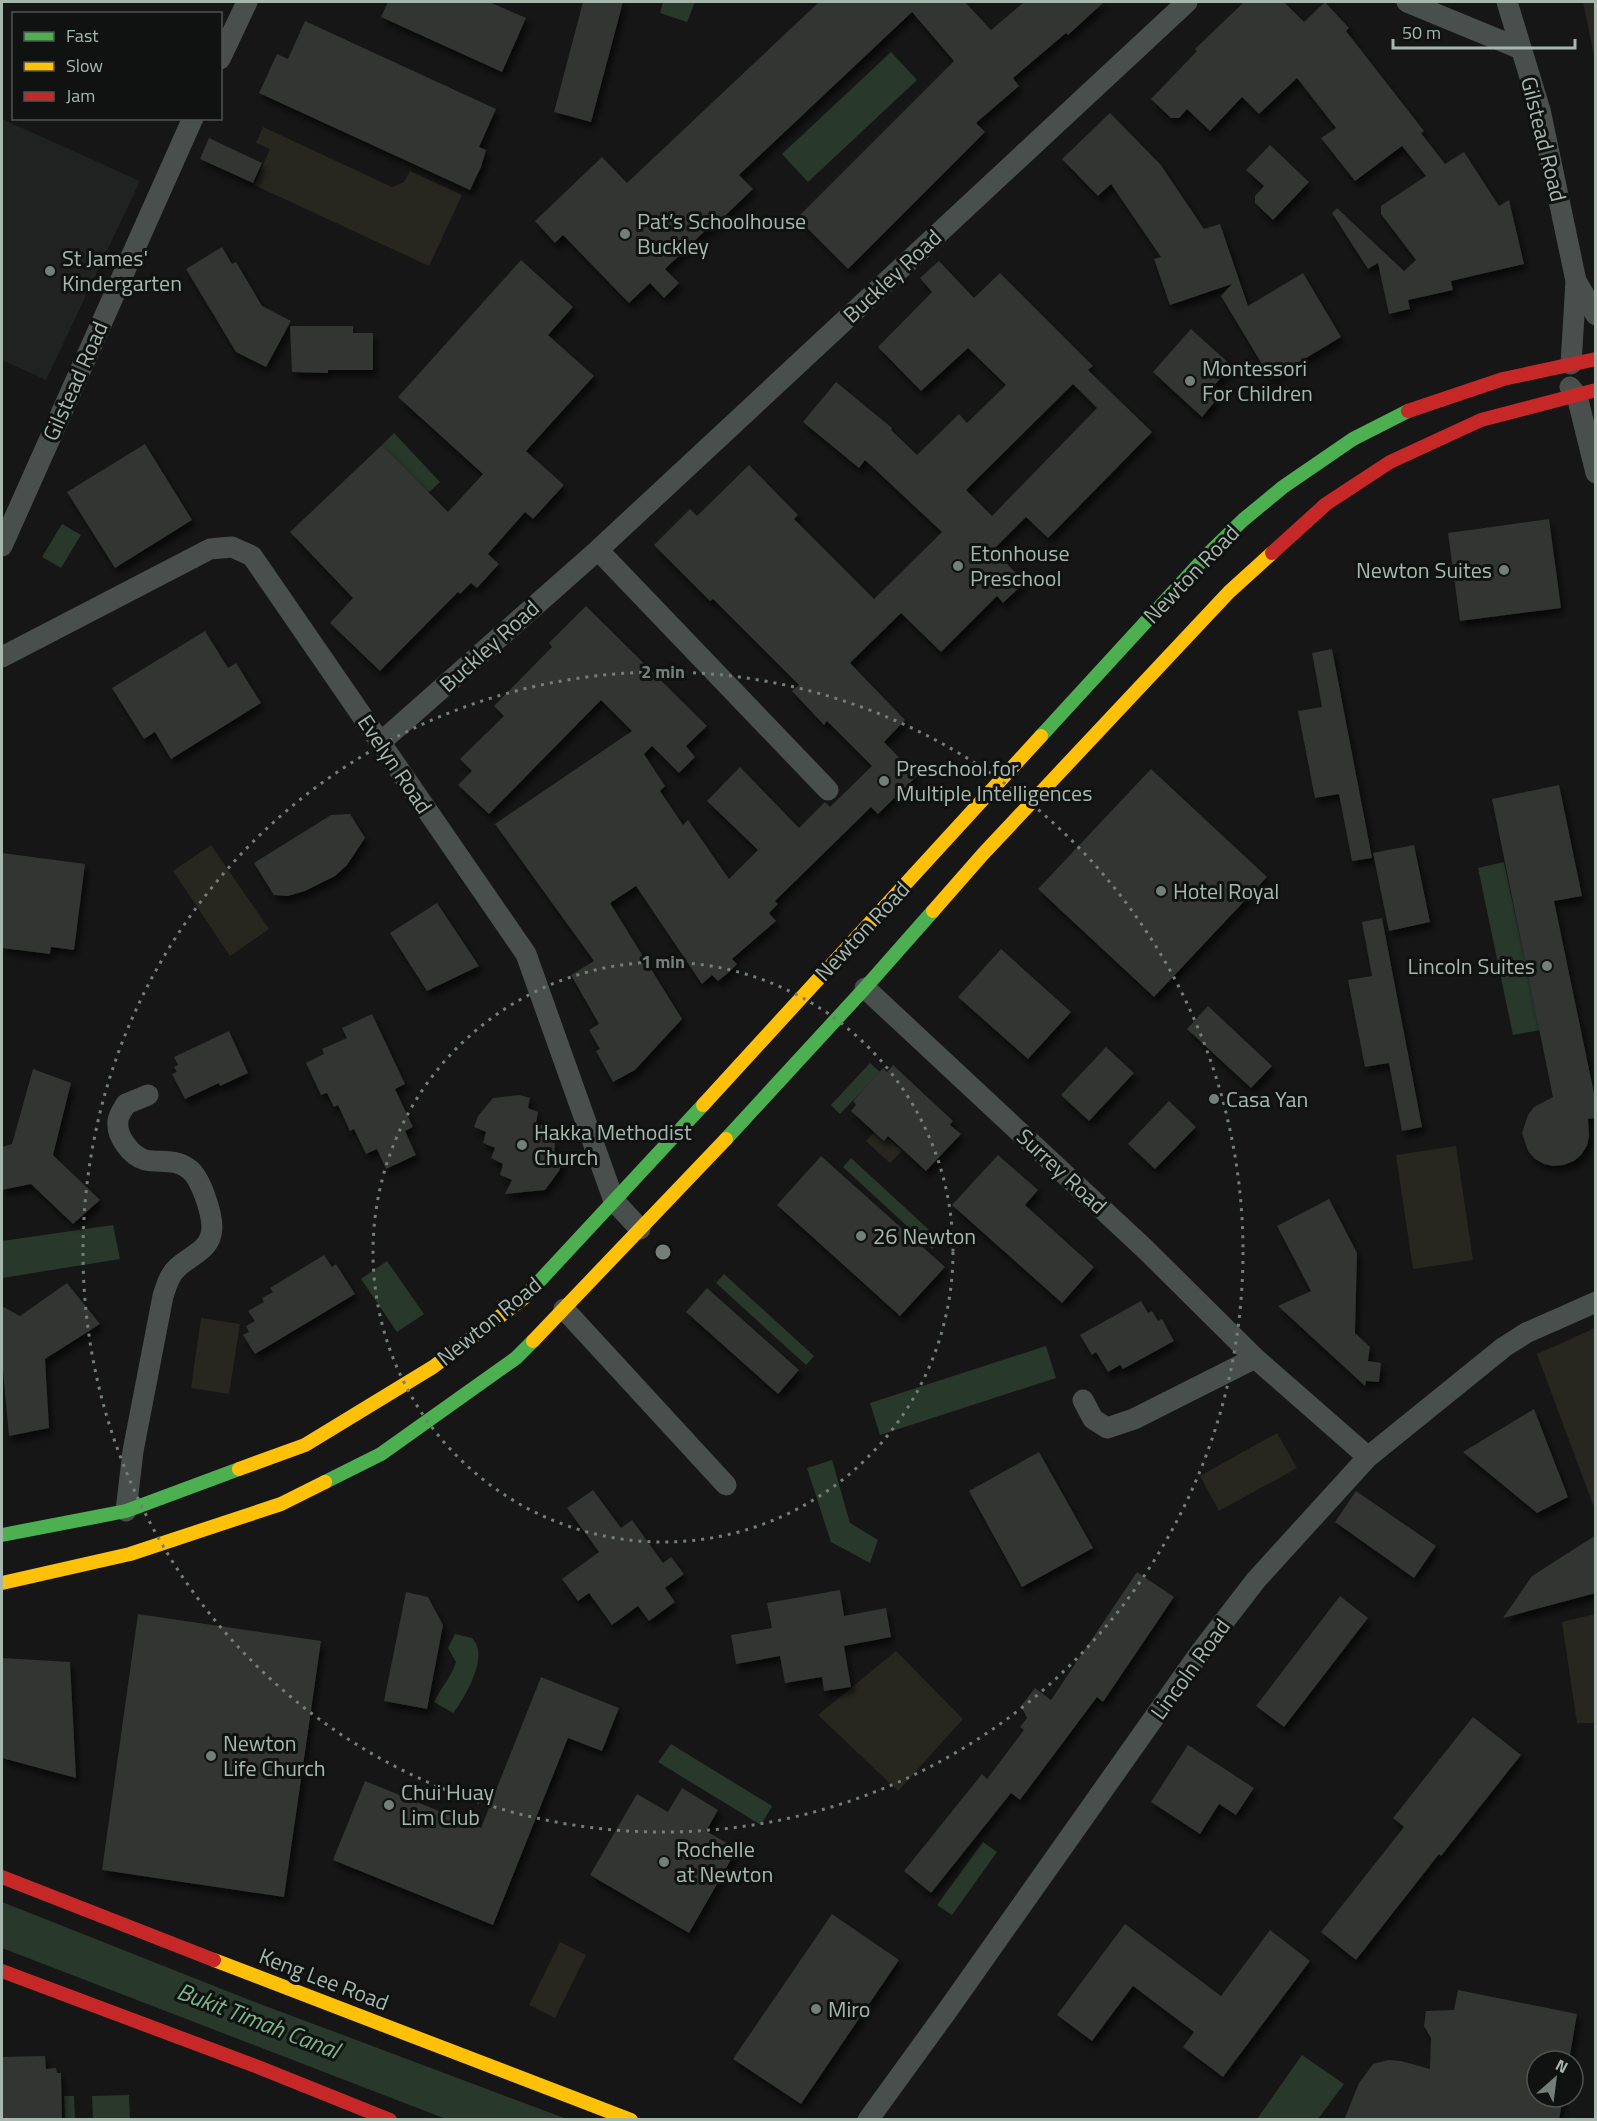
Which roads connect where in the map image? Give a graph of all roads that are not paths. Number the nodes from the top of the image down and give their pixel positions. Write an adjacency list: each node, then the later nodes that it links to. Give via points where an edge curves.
1 (247, 2): 6 (street)
2 (1407, 2): 5 (street, Gilstead Road)
3 (1507, 2): 5 (street)
4 (1176, 5): 15 (street, Buckley Road)
5 (1521, 49): 8 (street, Gilstead Road, via 1540,110)
6 (222, 55)
7 (192, 120): 14 (street, Gilstead Road)
8 (1576, 281): 9 (street, Gilstead Road); 11 (street, Gilstead Road)
9 (1596, 315)
10 (1596, 359): 11 (main road, Newton Road)
11 (1563, 366): 12 (street); 21 (main road, Newton Road, via 1503,379 1402,413 1353,439 1243,520 1102,668)
12 (1586, 393): 13 (street); 19 (main road, Newton Road, via 1481,420 1390,462 1326,504 1229,592 983,854)
13 (1596, 473)
14 (2, 546)
15 (598, 550): 17 (street, Buckley Road); 18 (street)
16 (2, 657): 17 (street, Evelyn Road, via 210,549 232,547 252,556)
17 (381, 742): 23 (street, Evelyn Road, via 526,954)
18 (828, 790)
19 (866, 988): 22 (main road, Newton Road); 27 (street, Surrey Road, via 1145,1248)
20 (148, 1095): 31 (street, via 126,1104 118,1121 121,1137 132,1153 144,1160 175,1161 189,1169 198,1179 212,1229 205,1247 177,1267 163,1296)
21 (697, 1111): 22 (main road, via 693,1125 700,1138 713,1143); 23 (main road, Newton Road)
22 (725, 1140): 24 (main road, Newton Road)
23 (614, 1201): 24 (street, Evelyn Road); 31 (main road, Newton Road, via 524,1298 434,1367 305,1445)
24 (640, 1229): 26 (main road, Newton Road)
25 (1596, 1302): 29 (street, Lincoln Road, via 1504,1347)
26 (564, 1309): 30 (street, Newton Road); 33 (main road, Newton Road, via 516,1358 387,1451 281,1504 130,1554)
27 (1255, 1358): 28 (street, via 1134,1419 1107,1428 1093,1419); 29 (street, Surrey Road)
28 (1083, 1400)
29 (1368, 1457): 38 (street, Lincoln Road, via 1256,1580 1199,1654)
30 (726, 1485)
31 (126, 1511): 32 (main road, Newton Road)
32 (2, 1535)
33 (2, 1583)
34 (2, 1876): 37 (main road, Keng Lee Road)
35 (2, 1971): 36 (main road)
36 (390, 2120)
37 (631, 2120)
38 (868, 2120)

